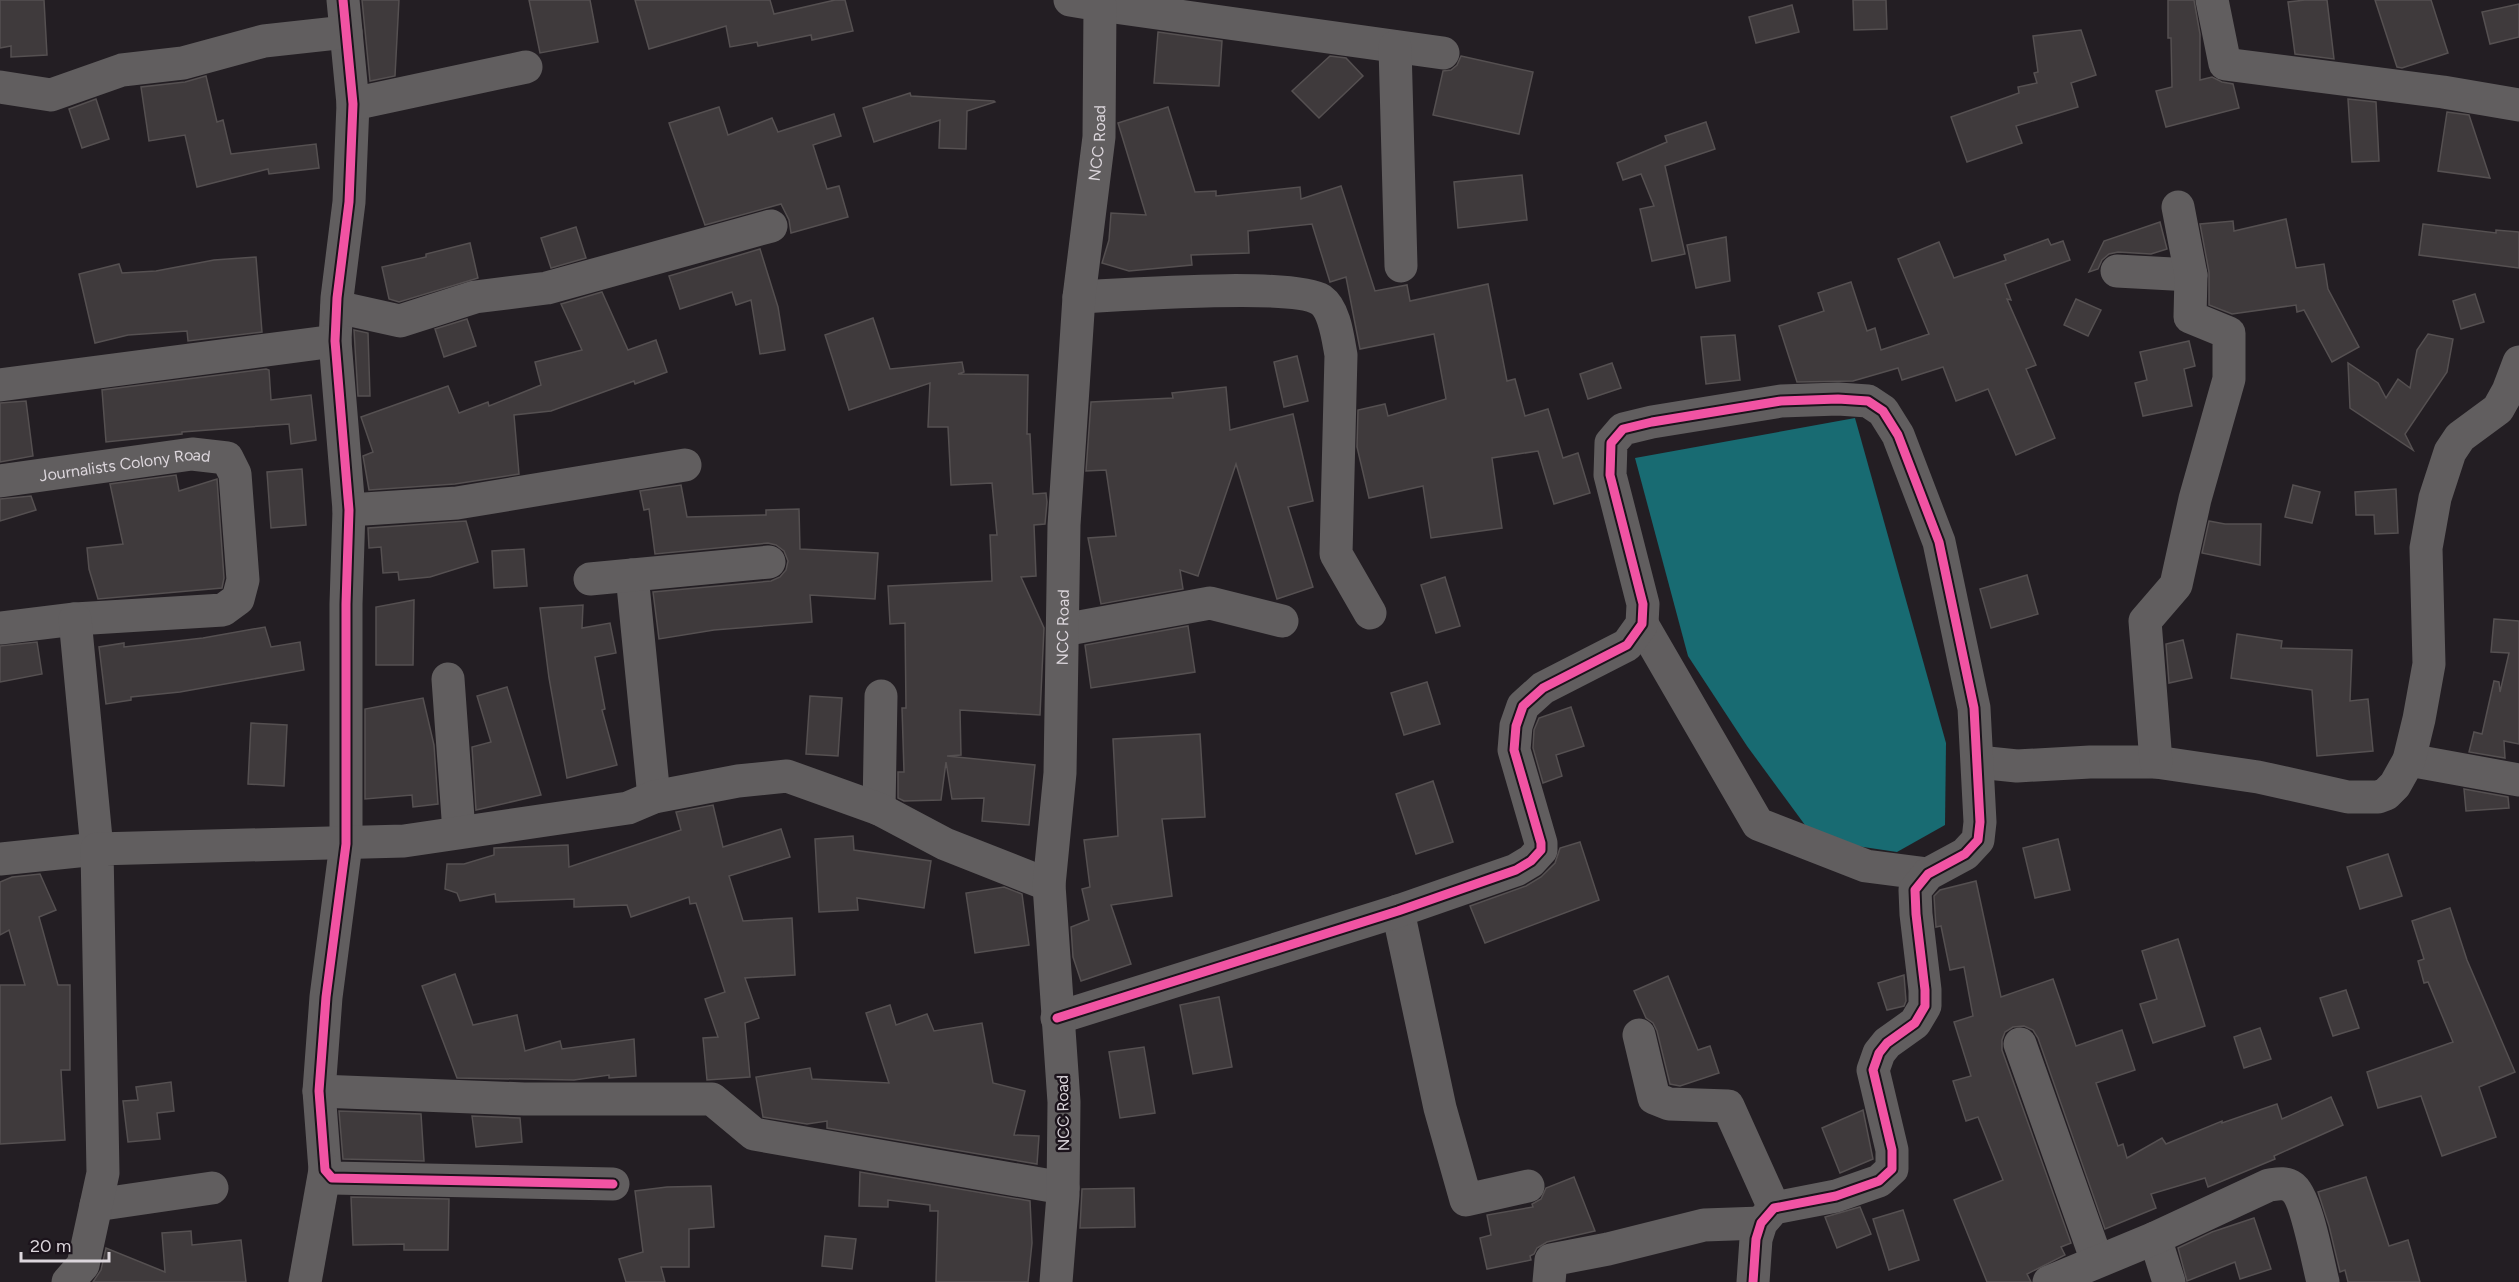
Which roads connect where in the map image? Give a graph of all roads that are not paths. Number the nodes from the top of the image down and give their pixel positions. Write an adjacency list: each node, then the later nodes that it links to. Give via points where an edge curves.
1 (343, 0): 4 (street)
2 (2212, 0): 10 (street, via 2225,64)
3 (1085, 3): 5 (street); 16 (street, NCC Road, via 1098,137)
4 (346, 32): 8 (street, via 264,41 183,63 122,70 51,95); 9 (street)
5 (1395, 47): 6 (street); 13 (street)
6 (1443, 53)
7 (526, 67): 9 (street)
8 (0, 87)
9 (353, 104): 17 (street, via 349,202)
10 (2519, 105)
11 (2178, 207): 15 (street)
12 (771, 226): 17 (street, via 547,288 475,297 400,321)
13 (1401, 266)
14 (2117, 271): 15 (street)
15 (2191, 275): 37 (street, via 2190,317 2229,333 2229,379 2195,499 2176,585 2145,621)
16 (1079, 297): 27 (street, via 1242,291 1302,294 1322,301 1335,323 1341,355 1336,554); 32 (street, NCC Road, via 1064,525)
17 (337, 307): 18 (street)
18 (335, 341): 20 (street); 23 (street)
19 (2519, 362): 35 (street, via 2498,409 2460,437 2450,452 2435,498 2426,548 2429,664)
20 (0, 385)
21 (685, 465): 23 (street, via 457,503)
22 (0, 481): 28 (street, Journalists Colony Road, via 192,454 227,458 235,474 238,505 243,580 238,599 223,610)
23 (349, 510): 42 (street, via 345,614)
24 (769, 562): 25 (street)
25 (632, 574): 26 (street); 39 (street)
26 (590, 579)
27 (1370, 613)
28 (75, 619): 31 (street, Journalists Colony Road); 43 (street)
29 (1282, 621): 32 (street, via 1210,603)
30 (1642, 624): 36 (street, via 1644,604 1610,475 1611,443 1623,429 1781,401 1868,401 1883,411 1898,435 1939,542 1974,708); 45 (street, via 1758,824 1866,866); 47 (street, via 1627,645 1543,688 1523,706 1514,750 1540,843 1538,856 1516,870)
31 (0, 628)
32 (1062, 630): 46 (street, NCC Road, via 1060,774)
33 (448, 680): 41 (street)
34 (881, 696): 40 (street)
35 (2409, 760): 37 (street, via 2396,785 2386,794 2368,798 2348,798 2258,777); 38 (street)
36 (1978, 762): 37 (street, via 2017,766); 45 (street, via 1978,840 1965,854)
37 (2156, 762)
38 (2519, 780)
39 (654, 797): 40 (street, via 787,776); 41 (street, via 628,808)
40 (879, 809): 46 (street, via 945,844)
41 (459, 832): 42 (street, via 404,841)
42 (346, 844): 43 (street); 51 (street, via 326,997)
43 (97, 849): 44 (street); 57 (street, via 104,1173)
44 (0, 859)
45 (1928, 874): 58 (street, via 1916,890 1925,1006 1915,1023 1887,1043 1873,1070 1892,1150 1892,1169 1879,1181)
46 (1048, 885): 48 (street, NCC Road)
47 (1398, 911): 48 (street); 54 (street, via 1440,1108 1466,1200)
48 (1058, 1018): 56 (street, NCC Road, via 1064,1102)
49 (1639, 1035): 58 (street, via 1654,1098 1669,1104 1728,1107)
50 (2020, 1044): 60 (street)
51 (319, 1090): 52 (street); 56 (street, via 524,1099 712,1099 754,1134)
52 (325, 1170): 53 (street, via 332,1178); 62 (street)
53 (613, 1184)
54 (1528, 1186)
55 (212, 1188): 57 (street)
56 (1063, 1188): 63 (street, NCC Road)
57 (96, 1205): 61 (street, via 82,1265)
58 (1768, 1216): 64 (street, via 1704,1225 1551,1260); 65 (street, via 1756,1239)
59 (2155, 1238): 60 (street); 67 (street); 68 (street, via 2269,1185 2283,1183 2293,1187 2301,1200)
60 (2097, 1261): 66 (street)
61 (68, 1282)
62 (305, 1282)
63 (1056, 1282)
64 (1549, 1282)
65 (1753, 1282)
66 (2049, 1282)
67 (2169, 1282)
68 (2323, 1282)

